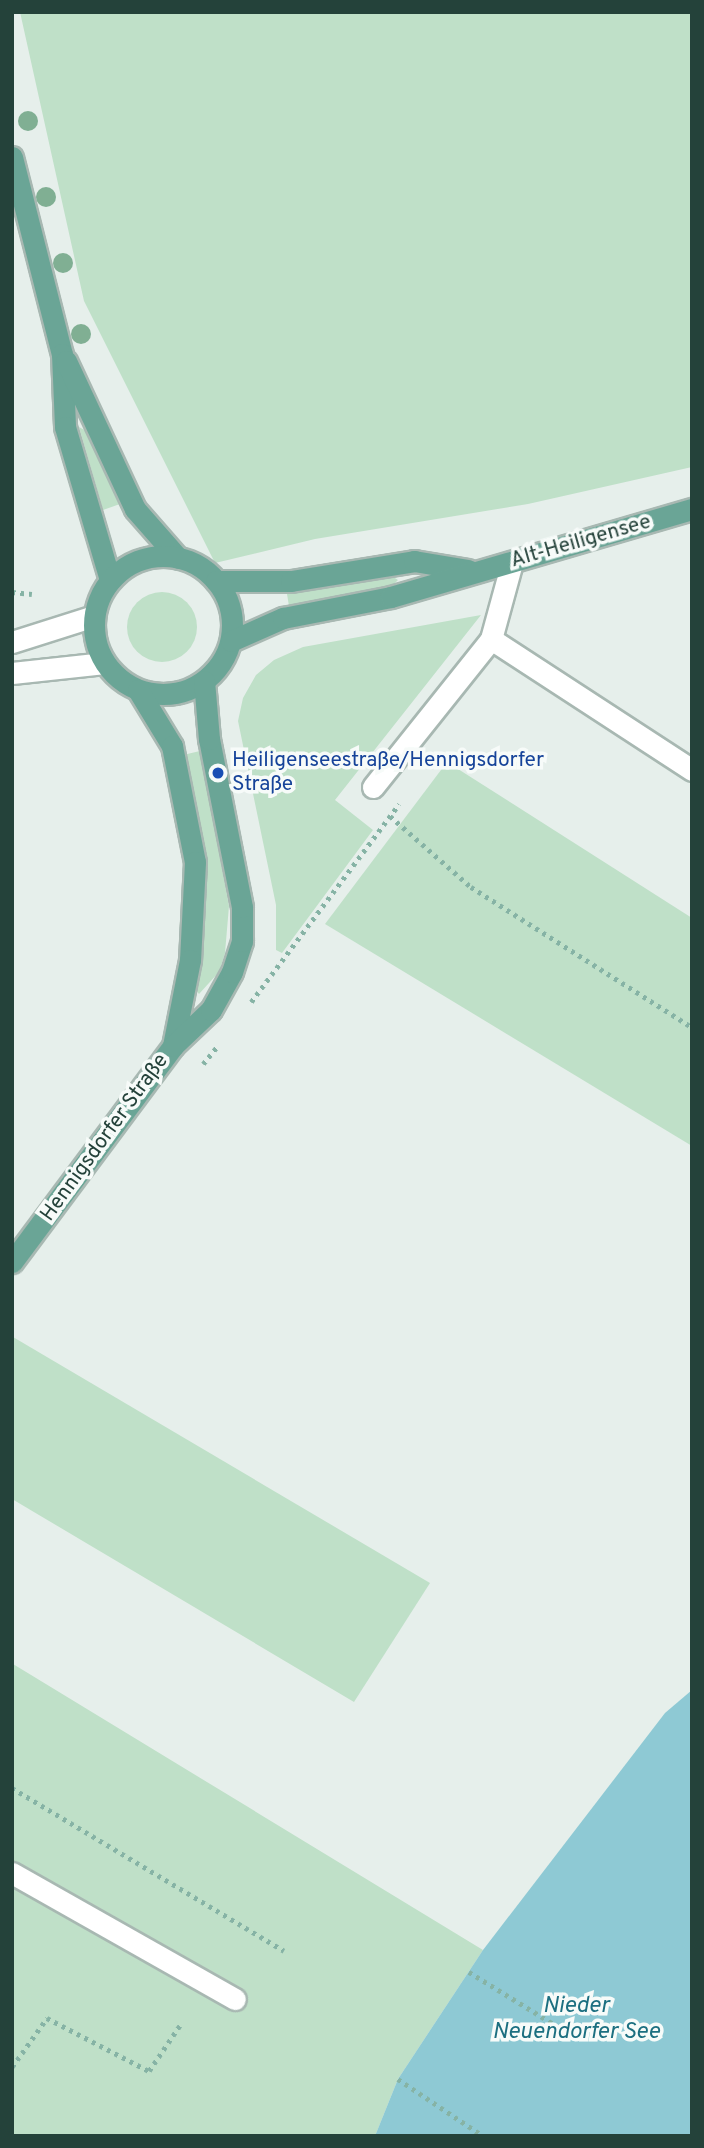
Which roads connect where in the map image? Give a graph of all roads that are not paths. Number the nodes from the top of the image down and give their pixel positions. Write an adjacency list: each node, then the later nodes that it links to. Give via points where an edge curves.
1 (12, 157): 2 (main road)
2 (62, 354): 4 (main road, via 135,509); 7 (main road, via 65,428)
3 (692, 509): 5 (main road, Alt-Heiligensee)
4 (178, 558): 7 (main road, via 136,561); 8 (main road, via 199,566)
5 (512, 562): 6 (main road, Alt-Heiligensee); 10 (street)
6 (470, 571): 8 (main road, via 414,561 290,581); 11 (main road, Alt-Heiligensee, via 391,597 282,618)
7 (110, 580): 9 (main road)
8 (216, 581): 11 (main road, via 230,606)
9 (94, 616): 12 (street); 13 (main road, via 92,628)
10 (491, 639): 17 (street); 18 (street)
11 (231, 641): 15 (main road, via 221,663)
12 (12, 642)
13 (104, 663): 14 (street); 16 (main road, via 120,681)
14 (12, 673)
15 (204, 681): 16 (main road, via 169,694); 19 (main road, Hennigsdorfer Straße, via 209,738 242,907 242,941 233,972 211,1010)
16 (138, 690): 19 (main road, Hennigsdorfer Straße, via 172,746 195,862 190,960)
17 (692, 770)
18 (373, 787)
19 (173, 1046): 20 (main road, Hennigsdorfer Straße)
20 (12, 1262)
21 (12, 1872): 22 (street)
22 (235, 1999)

